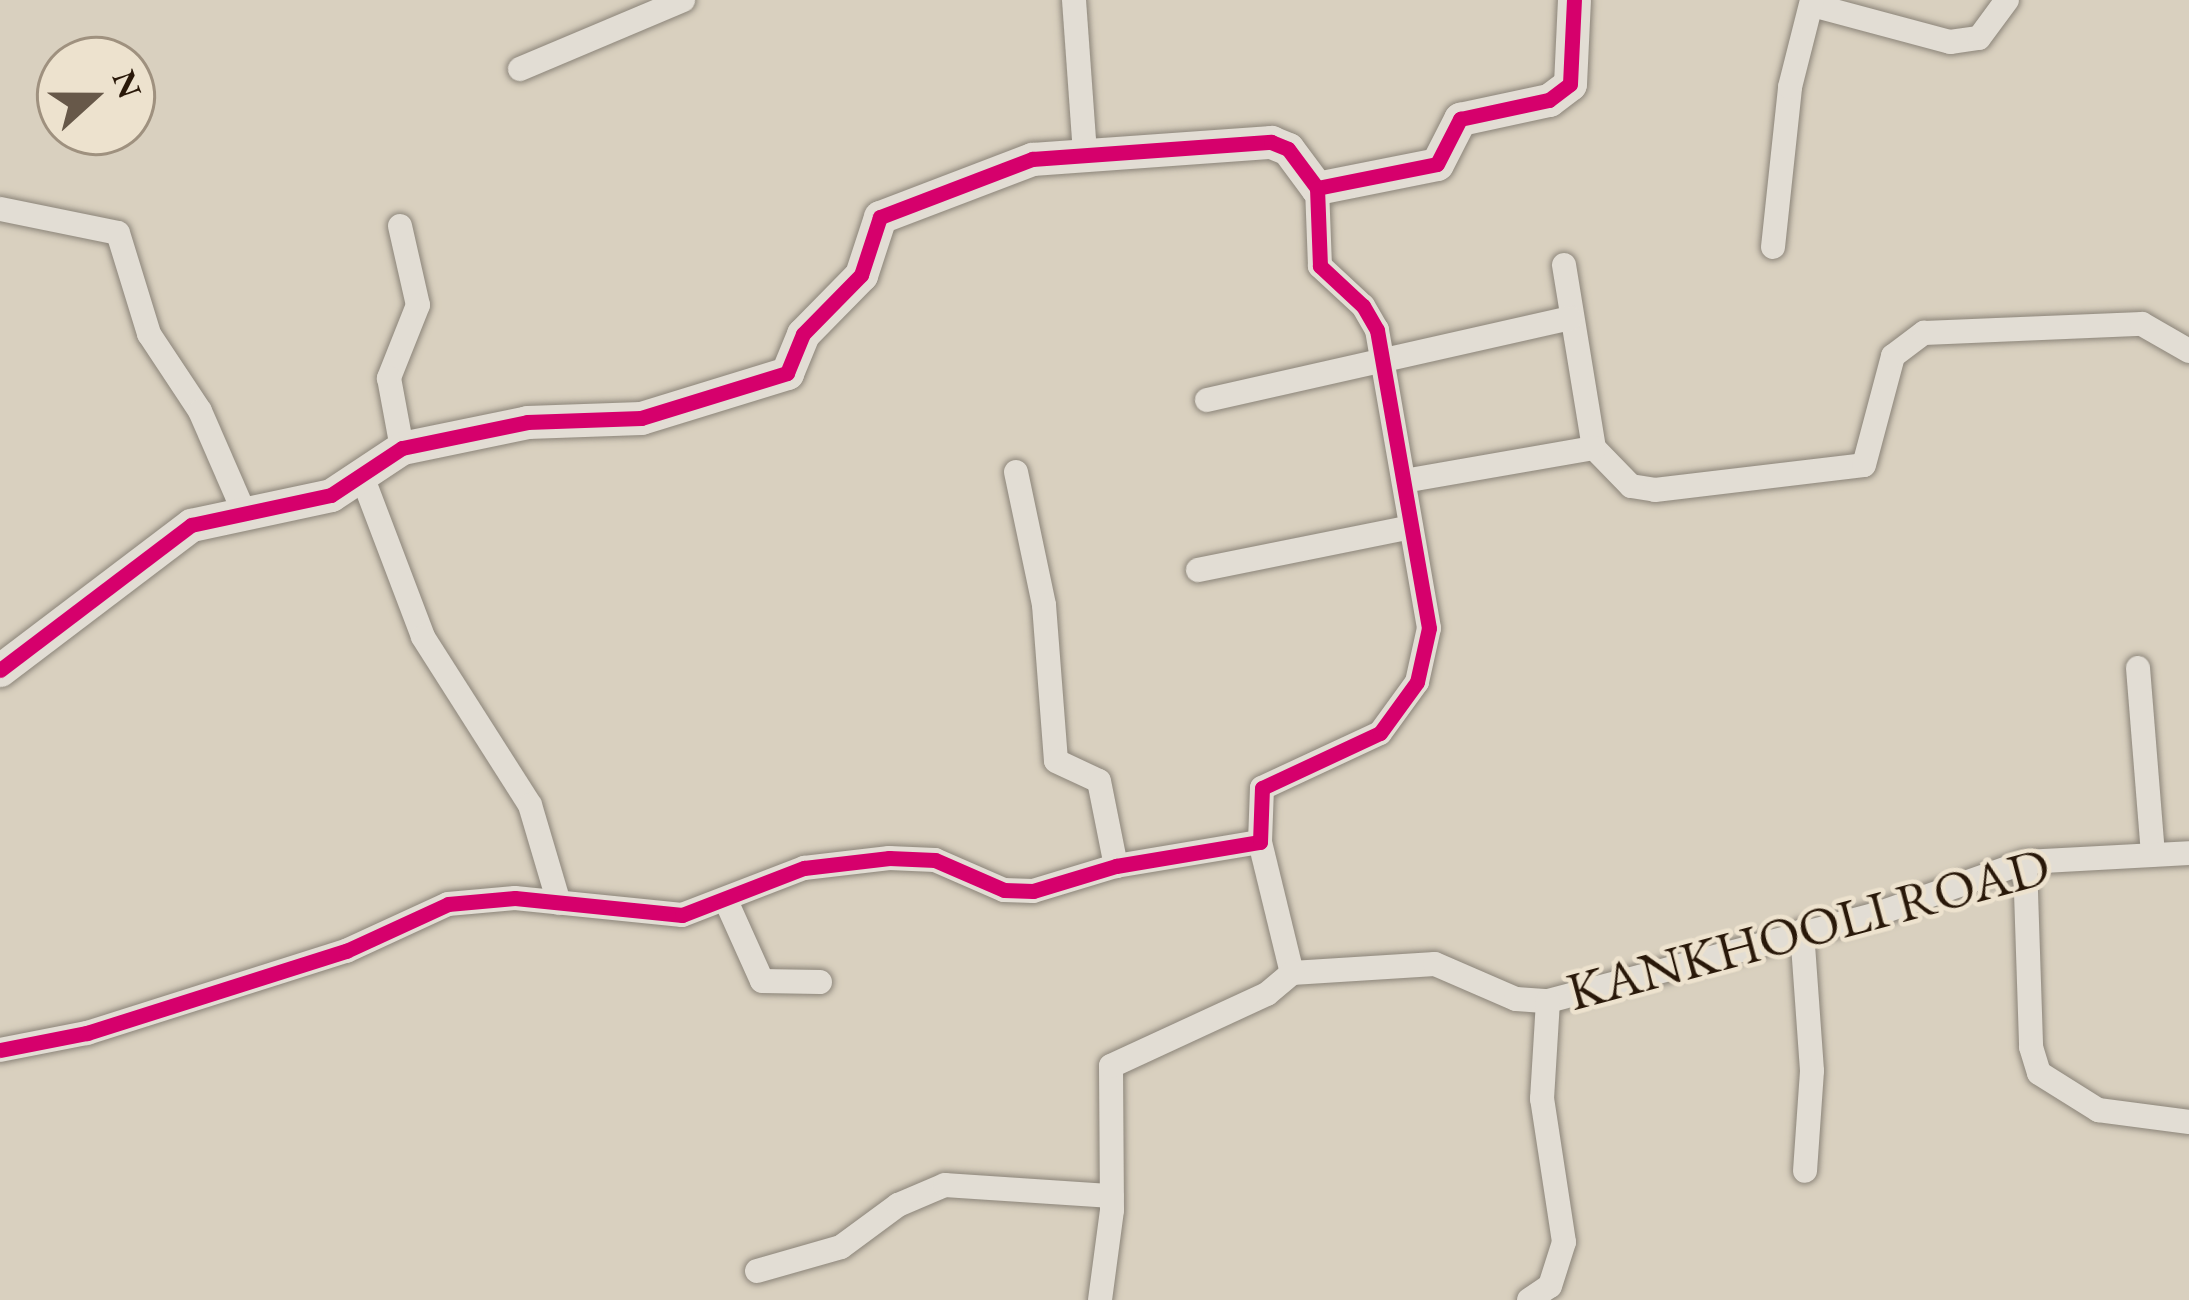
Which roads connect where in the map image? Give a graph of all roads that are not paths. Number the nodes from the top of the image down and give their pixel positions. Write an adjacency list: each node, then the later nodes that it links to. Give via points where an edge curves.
1 (683, 0): 6 (street)
2 (1074, 0): 7 (street)
3 (1574, 0): 8 (street, via 1575,69 1562,92 1460,119 1437,164)
4 (2007, 0): 5 (street, via 1993,25 1966,41)
5 (1812, 2): 11 (street, via 1790,87)
6 (520, 69)
7 (1085, 153): 8 (street, via 1271,142 1288,149); 17 (street, via 1032,159 880,217 861,275 802,334 788,373 641,418 527,422)
8 (1316, 188): 15 (street, via 1320,266 1372,316)
9 (0, 209): 22 (street, via 118,233 149,334 200,411)
10 (400, 226): 17 (street, via 418,305 389,378)
11 (1773, 247)
12 (1564, 265): 13 (street)
13 (1570, 318): 15 (street); 18 (street)
14 (2189, 351): 18 (street, via 2142,324 1924,333 1893,356 1864,465 1830,472 1654,490 1631,486)
15 (1382, 361): 16 (street); 21 (street)
16 (1207, 400)
17 (402, 448): 20 (street)
18 (1594, 448): 21 (street)
19 (1016, 472): 31 (street, via 1046,624 1056,761 1099,781)
20 (362, 476): 22 (street, via 331,496); 32 (street, via 423,637 530,805)
21 (1404, 482): 23 (street)
22 (246, 517): 26 (street, via 191,525)
23 (1412, 527): 24 (street); 27 (street, via 1429,628 1417,682 1360,747 1269,780 1259,802)
24 (1198, 570)
25 (2138, 668): 29 (street)
26 (0, 670)
27 (1260, 842): 31 (street); 35 (street)
28 (2189, 853): 29 (street, KANKHOOLI ROAD)
29 (2153, 854): 30 (street, KANKHOOLI ROAD)
30 (2025, 862): 34 (street, KANKHOOLI ROAD); 39 (street, via 2030,1030 2039,1073 2080,1104)
31 (1116, 866): 33 (street, via 1033,891 1004,890 935,860 889,858 804,868)
32 (559, 903): 33 (street, via 650,916); 38 (street, via 448,904 346,951 87,1033)
33 (727, 903): 36 (street, via 762,981)
34 (1802, 931): 37 (street, KANKHOOLI ROAD); 40 (street, via 1812,1071)
35 (1292, 973): 37 (street, KANKHOOLI ROAD, via 1435,964 1516,999); 41 (street, via 1267,994 1111,1066)
36 (820, 982)
37 (1548, 1001): 44 (street, via 1542,1099 1564,1242 1550,1286)
38 (0, 1050)
39 (2189, 1122)
40 (1804, 1171)
41 (1112, 1196): 42 (street, via 945,1185 898,1205 842,1247); 43 (street)
42 (757, 1271)
43 (1100, 1300)
44 (1528, 1300)

